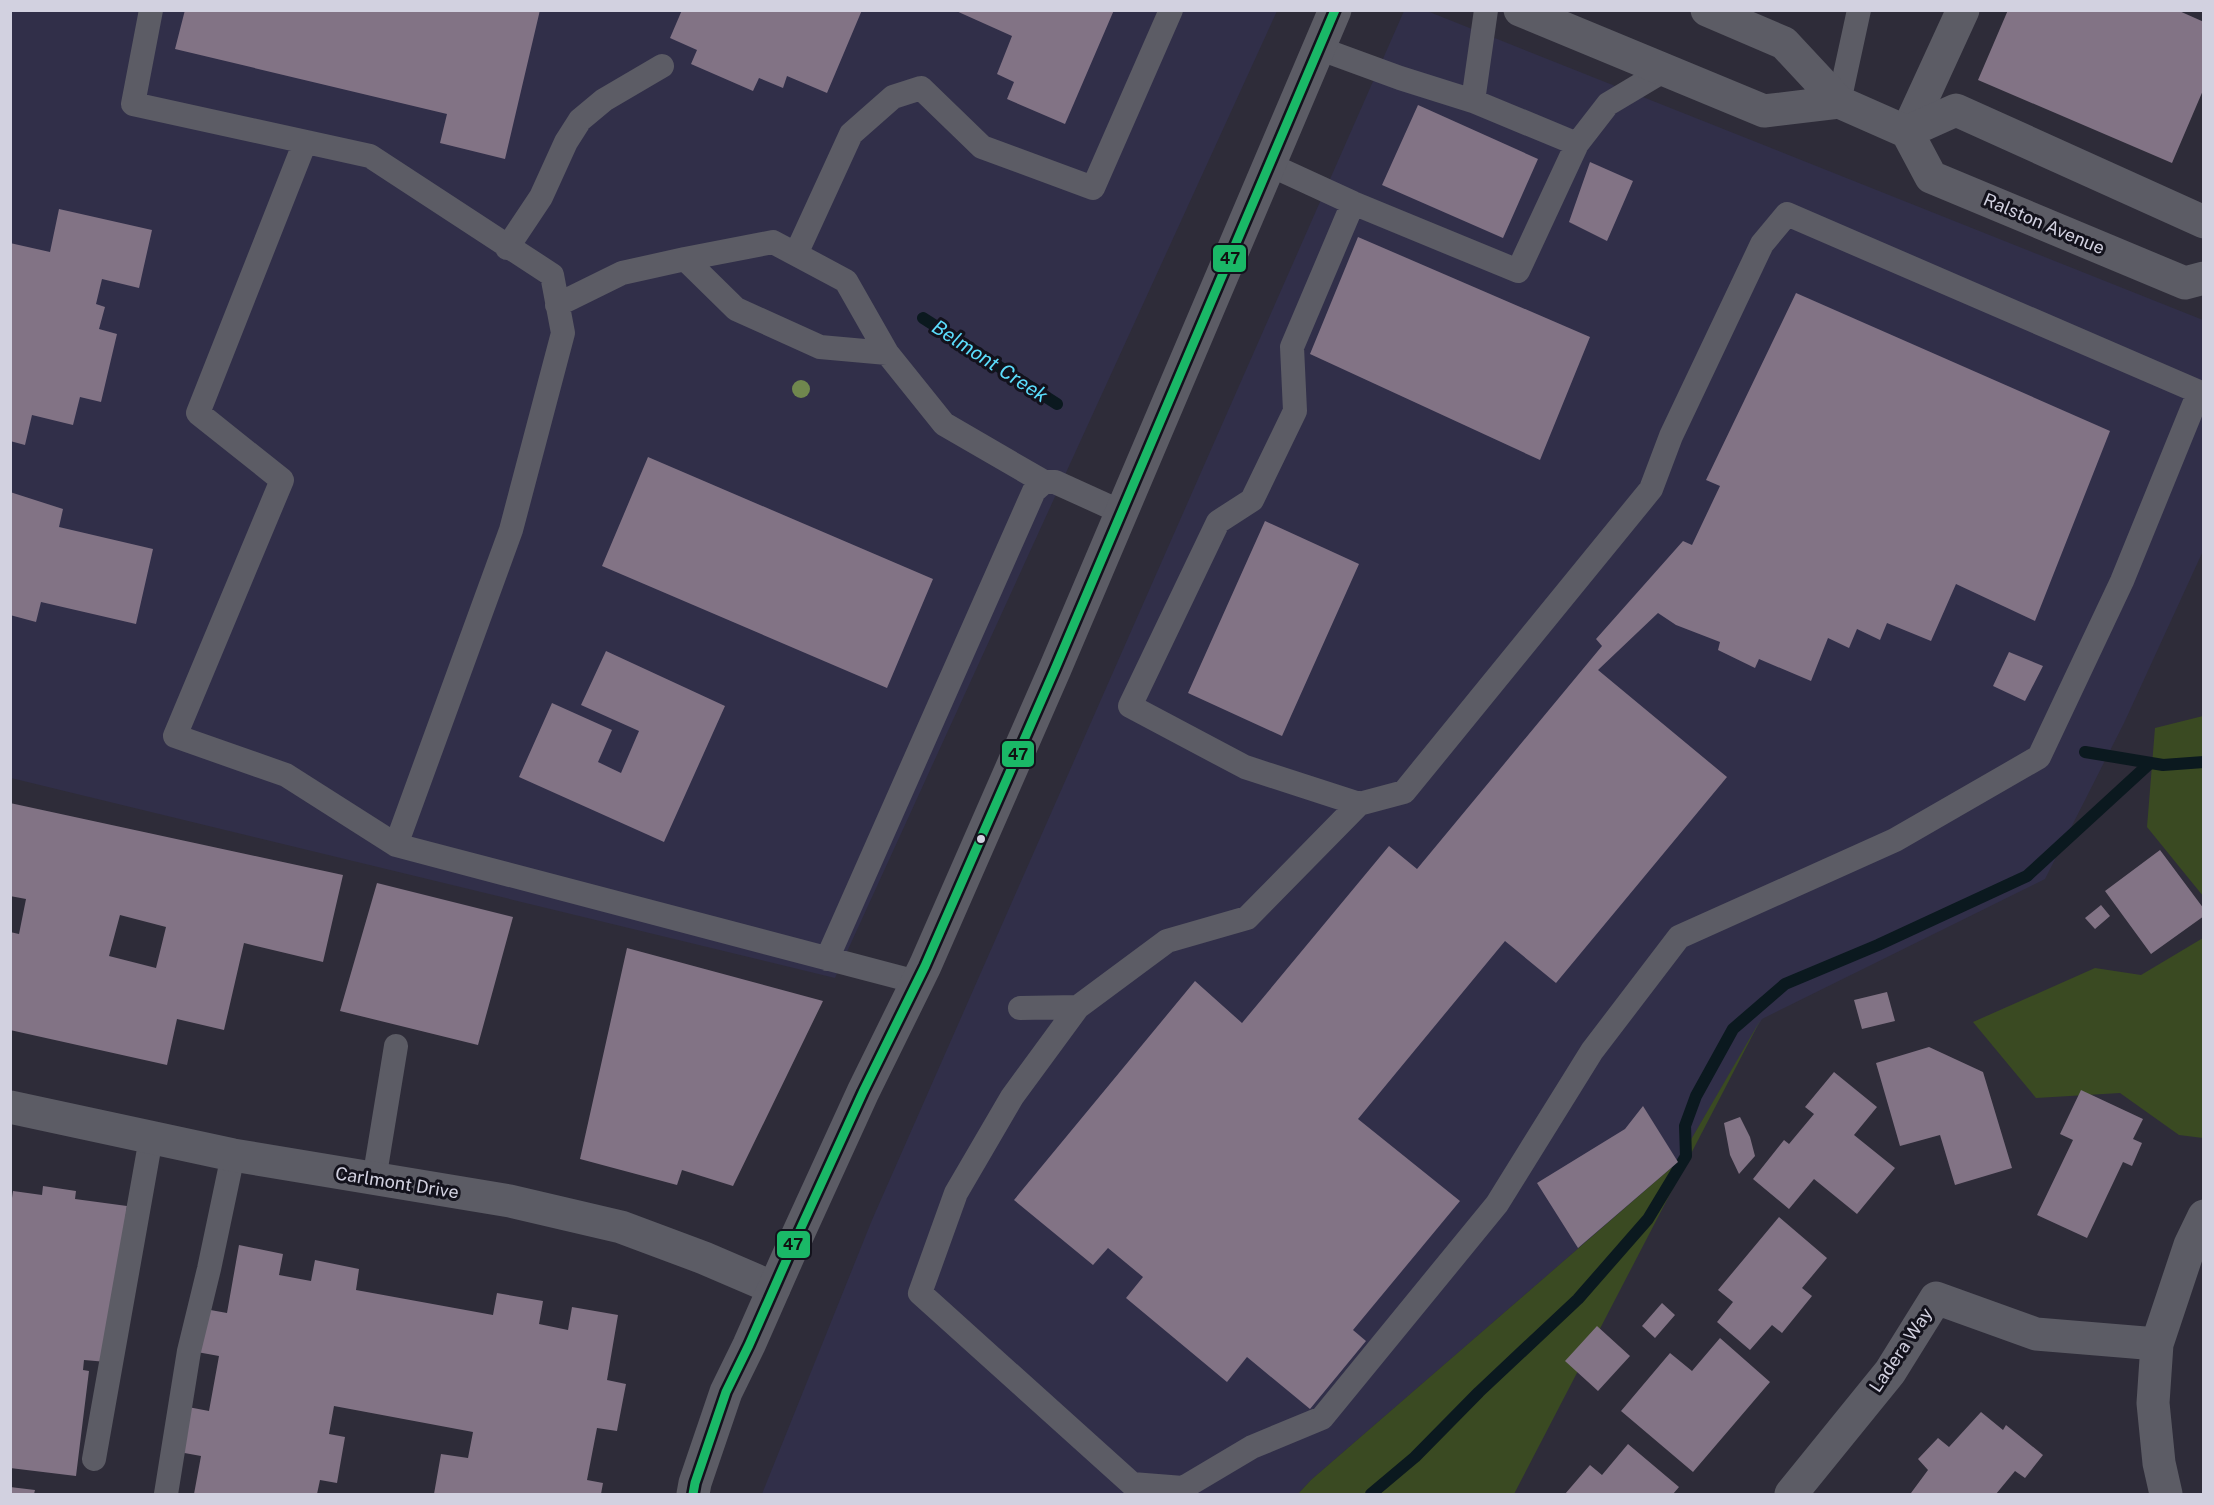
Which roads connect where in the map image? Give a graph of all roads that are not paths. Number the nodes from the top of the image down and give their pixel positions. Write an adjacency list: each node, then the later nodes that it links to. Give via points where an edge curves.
1 (151, 10): 15 (lane, via 134,104)
2 (1171, 10): 21 (lane, via 1093,188 982,147 921,88 893,97 851,134)
3 (1335, 10): 9 (main road)
4 (1486, 10): 12 (lane)
5 (1520, 10): 11 (main road)
6 (1707, 10): 13 (main road, via 1784,43)
7 (1859, 10): 13 (lane)
8 (1960, 11): 14 (main road)
9 (1318, 48): 12 (lane); 17 (main road)
10 (662, 66): 20 (lane, via 604,100 580,120 541,197)
11 (1665, 70): 13 (main road, via 1764,111); 16 (lane, via 1608,104)
12 (1473, 101): 16 (lane)
13 (1839, 102): 14 (main road)
14 (1907, 132): 19 (main road, via 1956,110); 23 (main road, Ralston Avenue, via 1931,177 2185,283)
15 (305, 142): 20 (lane, via 370,156); 29 (lane, via 198,413 282,480 175,736 286,775)
16 (1577, 144): 18 (lane, via 1518,271)
17 (1268, 164): 18 (lane); 27 (main road)
18 (1353, 203): 28 (lane, via 1292,347 1295,411 1252,500 1218,522 1130,706 1245,767)
19 (2204, 222)
20 (507, 248): 24 (lane, via 552,275)
21 (796, 254): 22 (lane, via 773,242); 25 (lane, via 846,281)
22 (685, 259): 24 (lane, via 622,273); 25 (lane, via 736,309 820,347)
23 (2204, 278)
24 (558, 305): 29 (lane, via 563,333 510,530)
25 (887, 353): 26 (lane, via 944,424)
26 (1044, 482): 27 (lane, via 1055,482); 30 (lane, via 1034,491)
27 (1121, 512): 31 (main road)
28 (1359, 804): 32 (lane, via 1247,918 1167,941); 32 (lane, via 1404,792 1651,489 1671,436 1762,244 1787,214 2199,392 2122,581 2038,757 1895,840 1679,937 1592,1051 1497,1204 1322,1418 1252,1447 1183,1488 1131,1484 920,1293 956,1193 1012,1097)
29 (396, 845): 30 (lane)
30 (827, 959): 31 (lane)
31 (918, 982): 40 (main road)
32 (1078, 1007): 33 (lane)
33 (1020, 1008)
34 (396, 1046): 38 (lane)
35 (10, 1107): 36 (main road, Carlmont Drive)
36 (151, 1138): 37 (main road, Carlmont Drive); 42 (lane)
37 (233, 1155): 38 (main road, Carlmont Drive); 43 (lane, via 189,1351)
38 (374, 1180): 40 (main road, Carlmont Drive, via 510,1201 621,1227)
39 (2204, 1216): 41 (main road, via 2190,1245)
40 (774, 1288): 44 (main road, via 726,1392)
41 (2157, 1344): 45 (main road, Ladera Way, via 2036,1334 1936,1298 1890,1372); 46 (main road, via 2153,1403)
42 (94, 1459)
43 (166, 1494)
44 (693, 1494)
45 (1791, 1494)
46 (2166, 1494)

